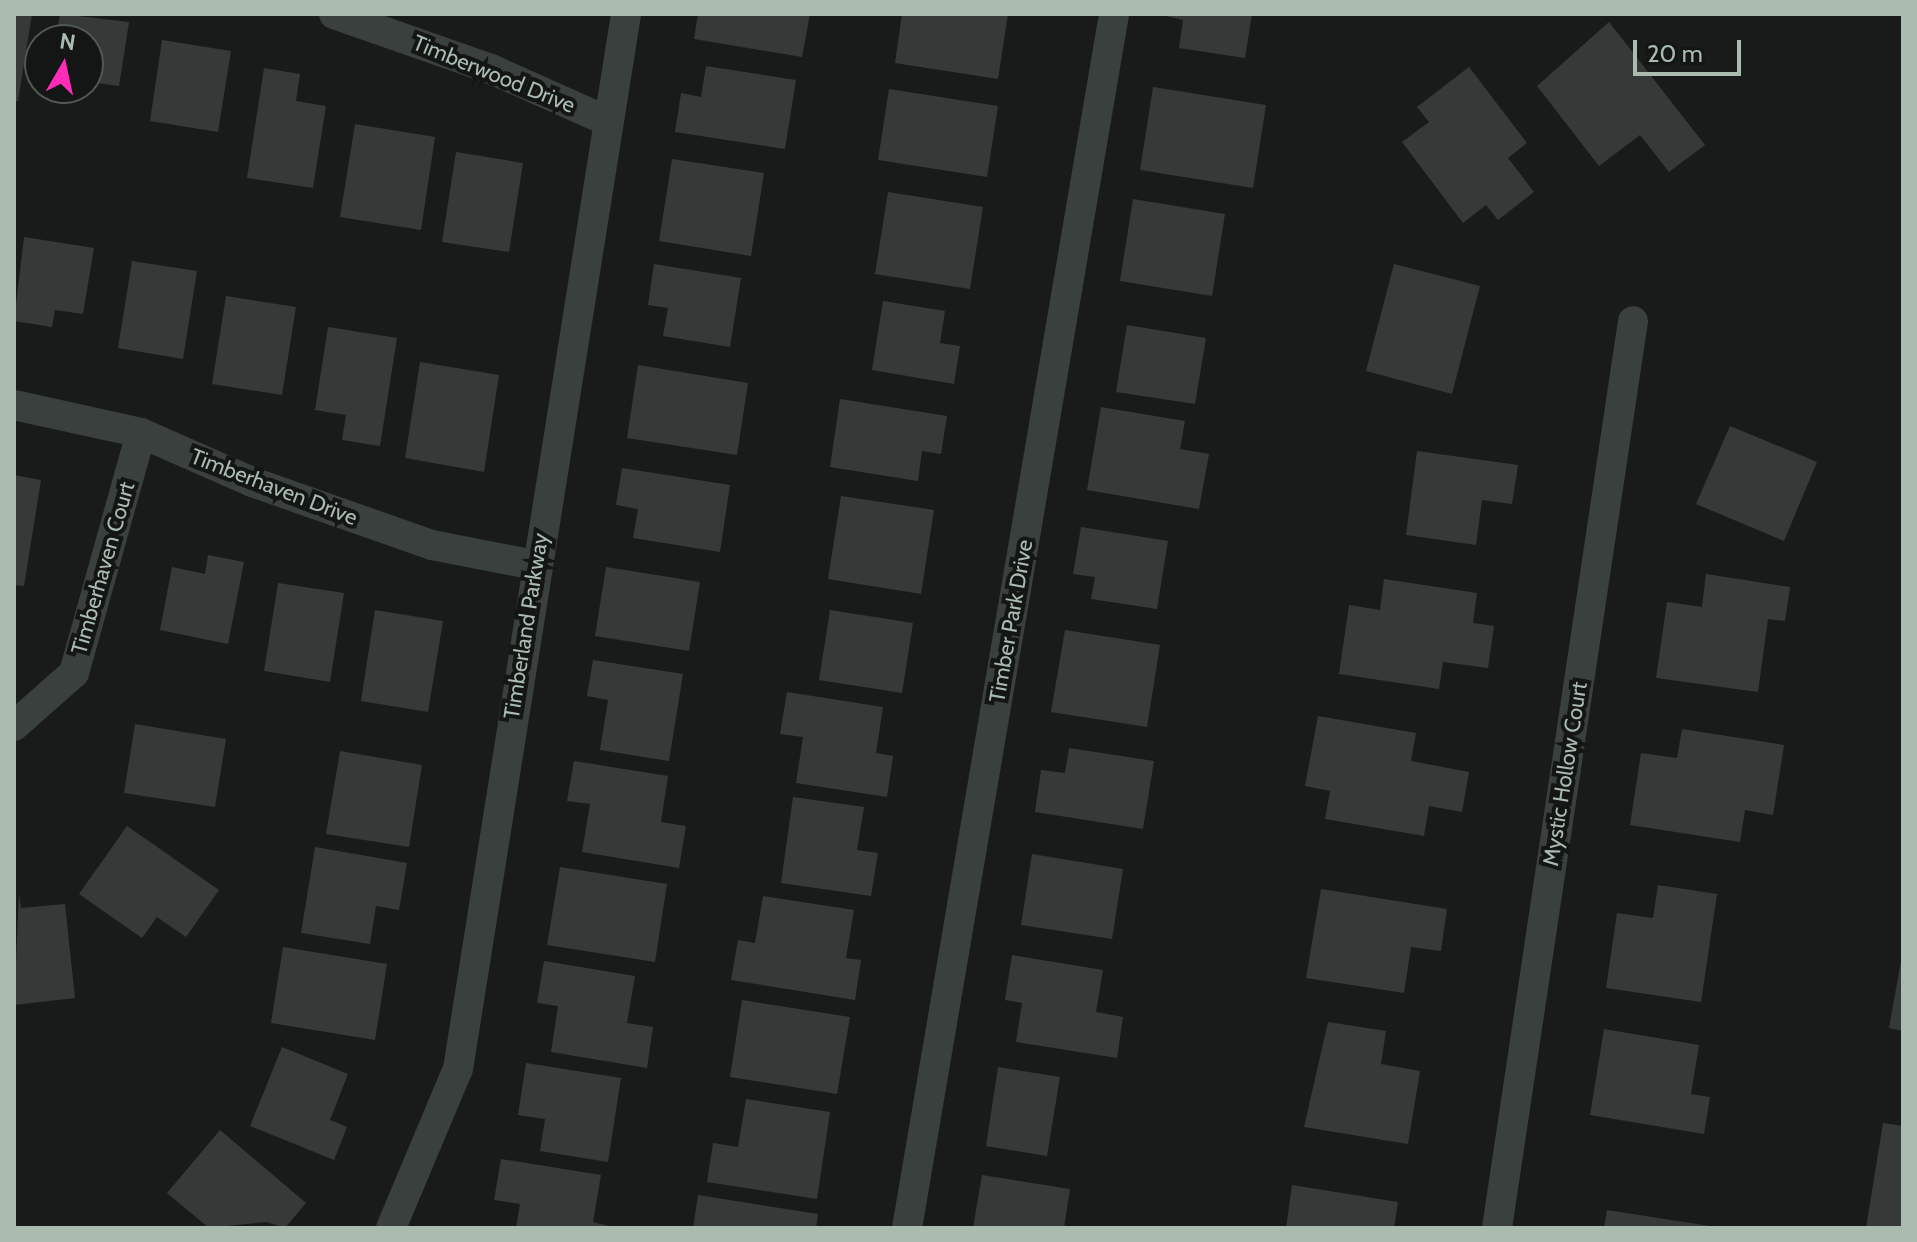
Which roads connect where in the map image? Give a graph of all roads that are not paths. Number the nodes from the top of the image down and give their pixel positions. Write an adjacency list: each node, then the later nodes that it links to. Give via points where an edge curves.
1 (334, 14): 4 (street, Timberwood Drive, via 491,69)
2 (626, 14): 4 (street, Timberland Parkway)
3 (1114, 14): 11 (street, Timber Park Drive)
4 (607, 121): 8 (street, Timberland Parkway)
5 (1633, 321): 12 (street, Mystic Hollow Court)
6 (14, 405): 7 (street, Timberhaven Drive)
7 (141, 433): 8 (street, Timberhaven Drive, via 347,517 432,545); 9 (street, Timberhaven Court, via 74,673)
8 (535, 565): 10 (street, Timberland Parkway, via 458,1069)
9 (14, 726)
10 (391, 1228)
11 (907, 1228)
12 (1497, 1228)

